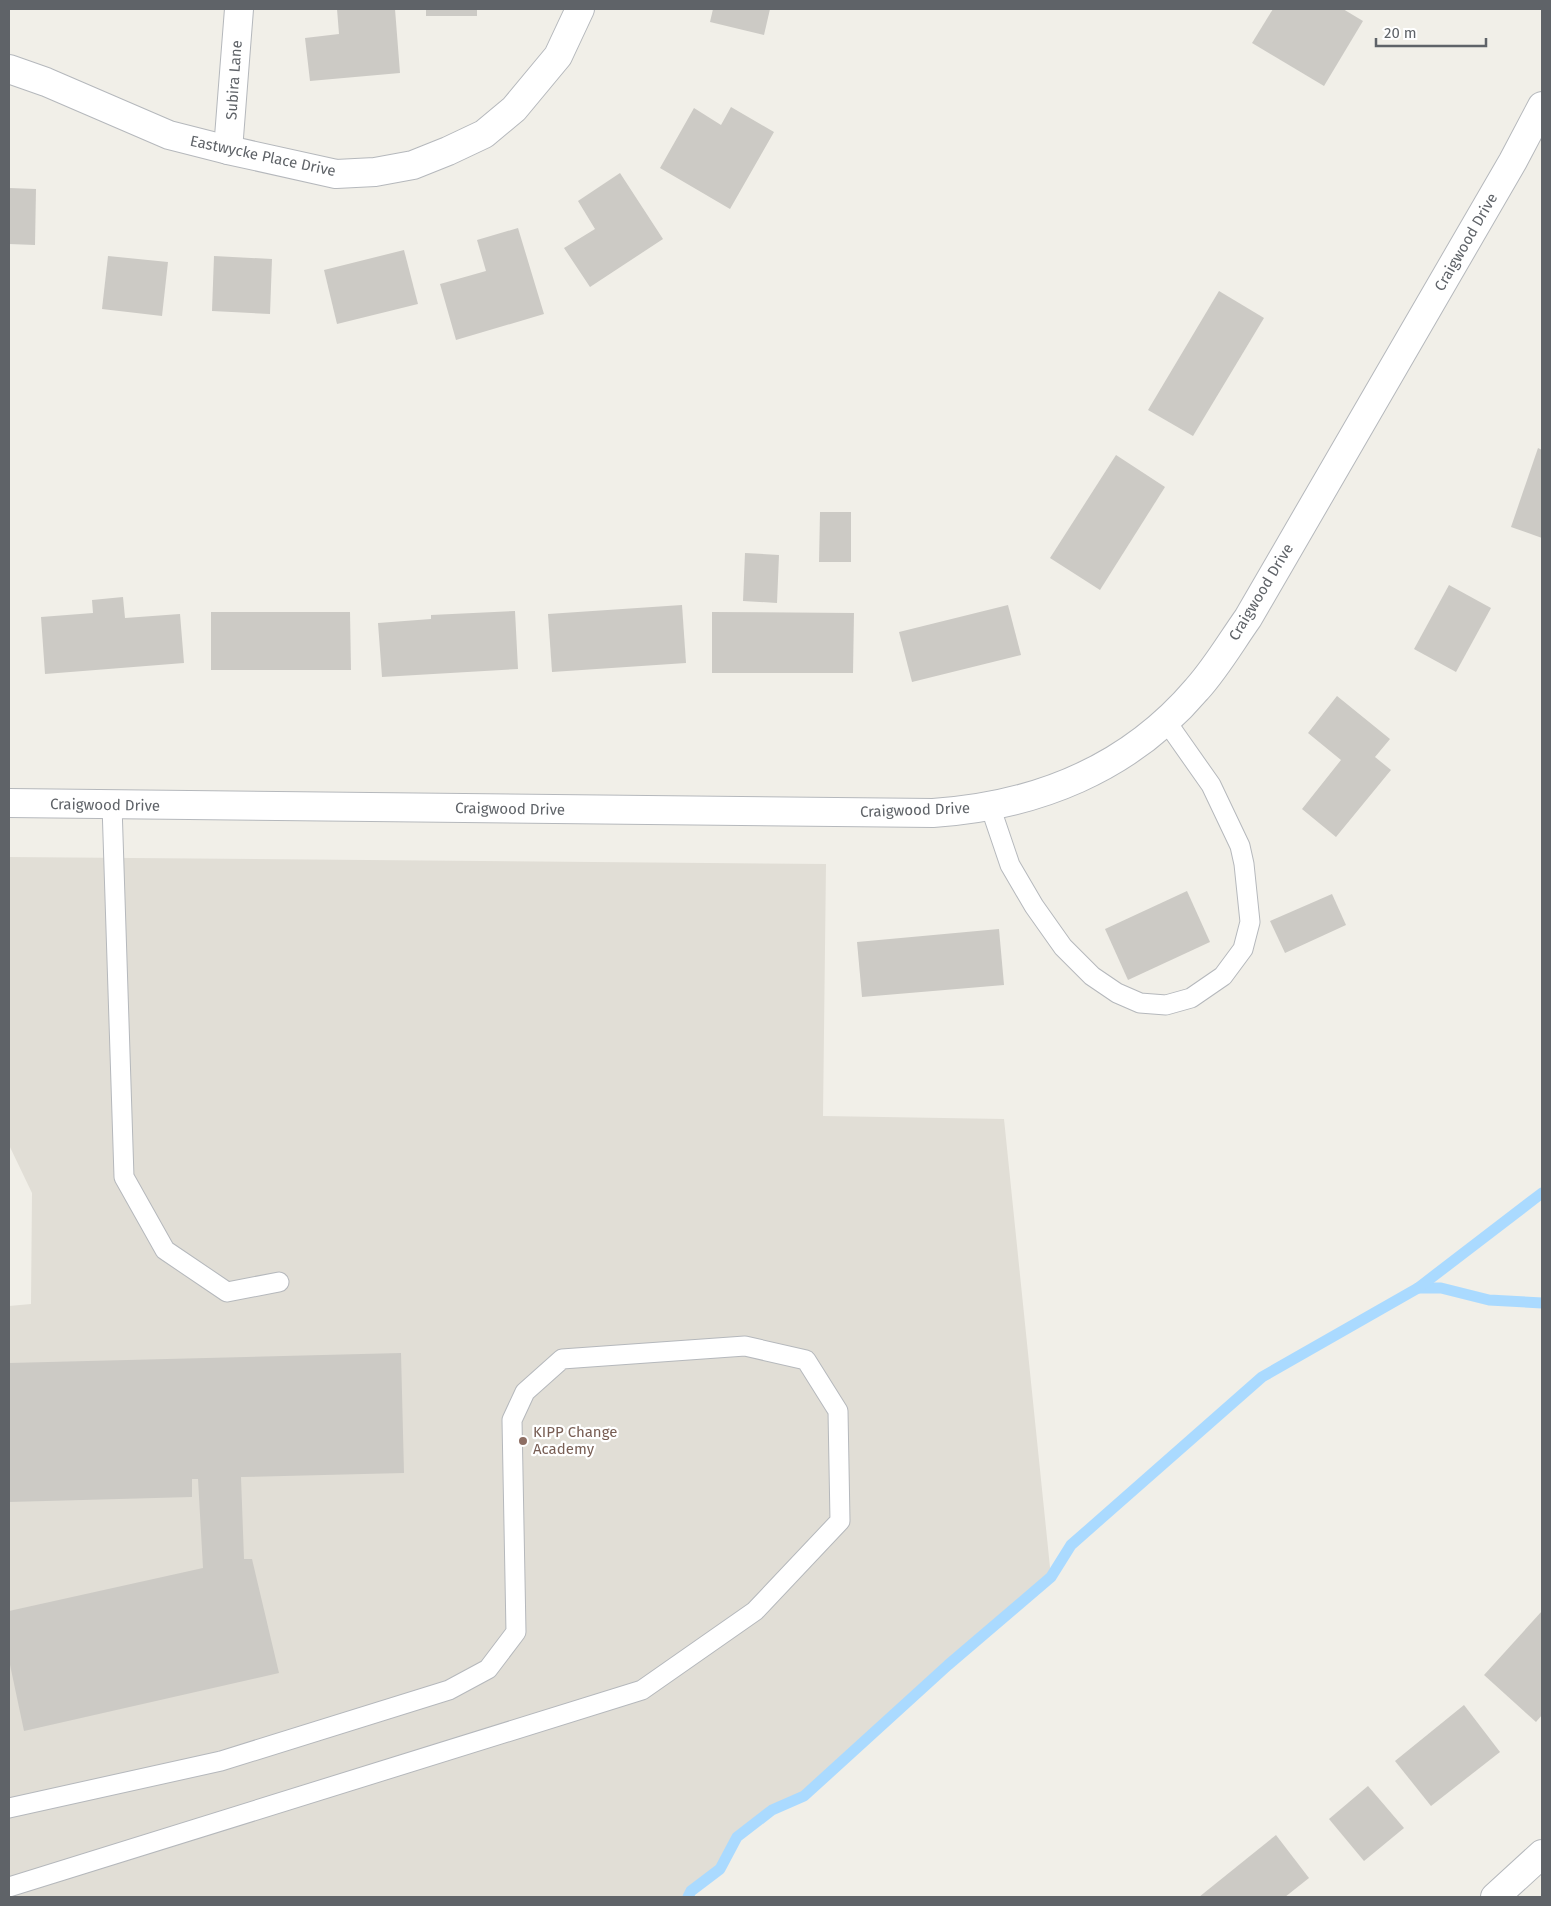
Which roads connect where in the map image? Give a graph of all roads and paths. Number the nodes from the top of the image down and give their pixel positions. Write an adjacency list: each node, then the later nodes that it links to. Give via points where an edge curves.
1 (239, 9): 5 (street, Subira Lane)
2 (580, 9): 5 (street, Eastwycke Place Drive, via 558,56 514,108 484,134 448,151 413,165 375,172 336,174)
3 (9, 69): 5 (street, Eastwycke Place Drive, via 169,135)
4 (1542, 106): 6 (street, Craigwood Drive, via 1248,618 1198,689)
5 (228, 150)
6 (1166, 721): 9 (street, Craigwood Drive, via 1111,762 1057,788); 9 (lane, via 1211,785 1240,846 1250,922 1243,949 1223,976 1191,998 1166,1005 1140,1004 1092,976 1063,947 1034,906 1010,865)
7 (9, 803): 8 (street, Craigwood Drive)
8 (112, 805): 9 (street, Craigwood Drive, via 923,813); 10 (lane, via 124,1177 165,1250 188,1266 227,1292)
9 (990, 806)
10 (279, 1282)
11 (9, 1808): 13 (lane, via 221,1761 449,1690 488,1669 516,1632 512,1420 525,1392 562,1359 745,1346 806,1360 838,1410 840,1521 755,1612 642,1690)
12 (1542, 1854): 14 (street)
13 (9, 1887)
14 (1495, 1897)

